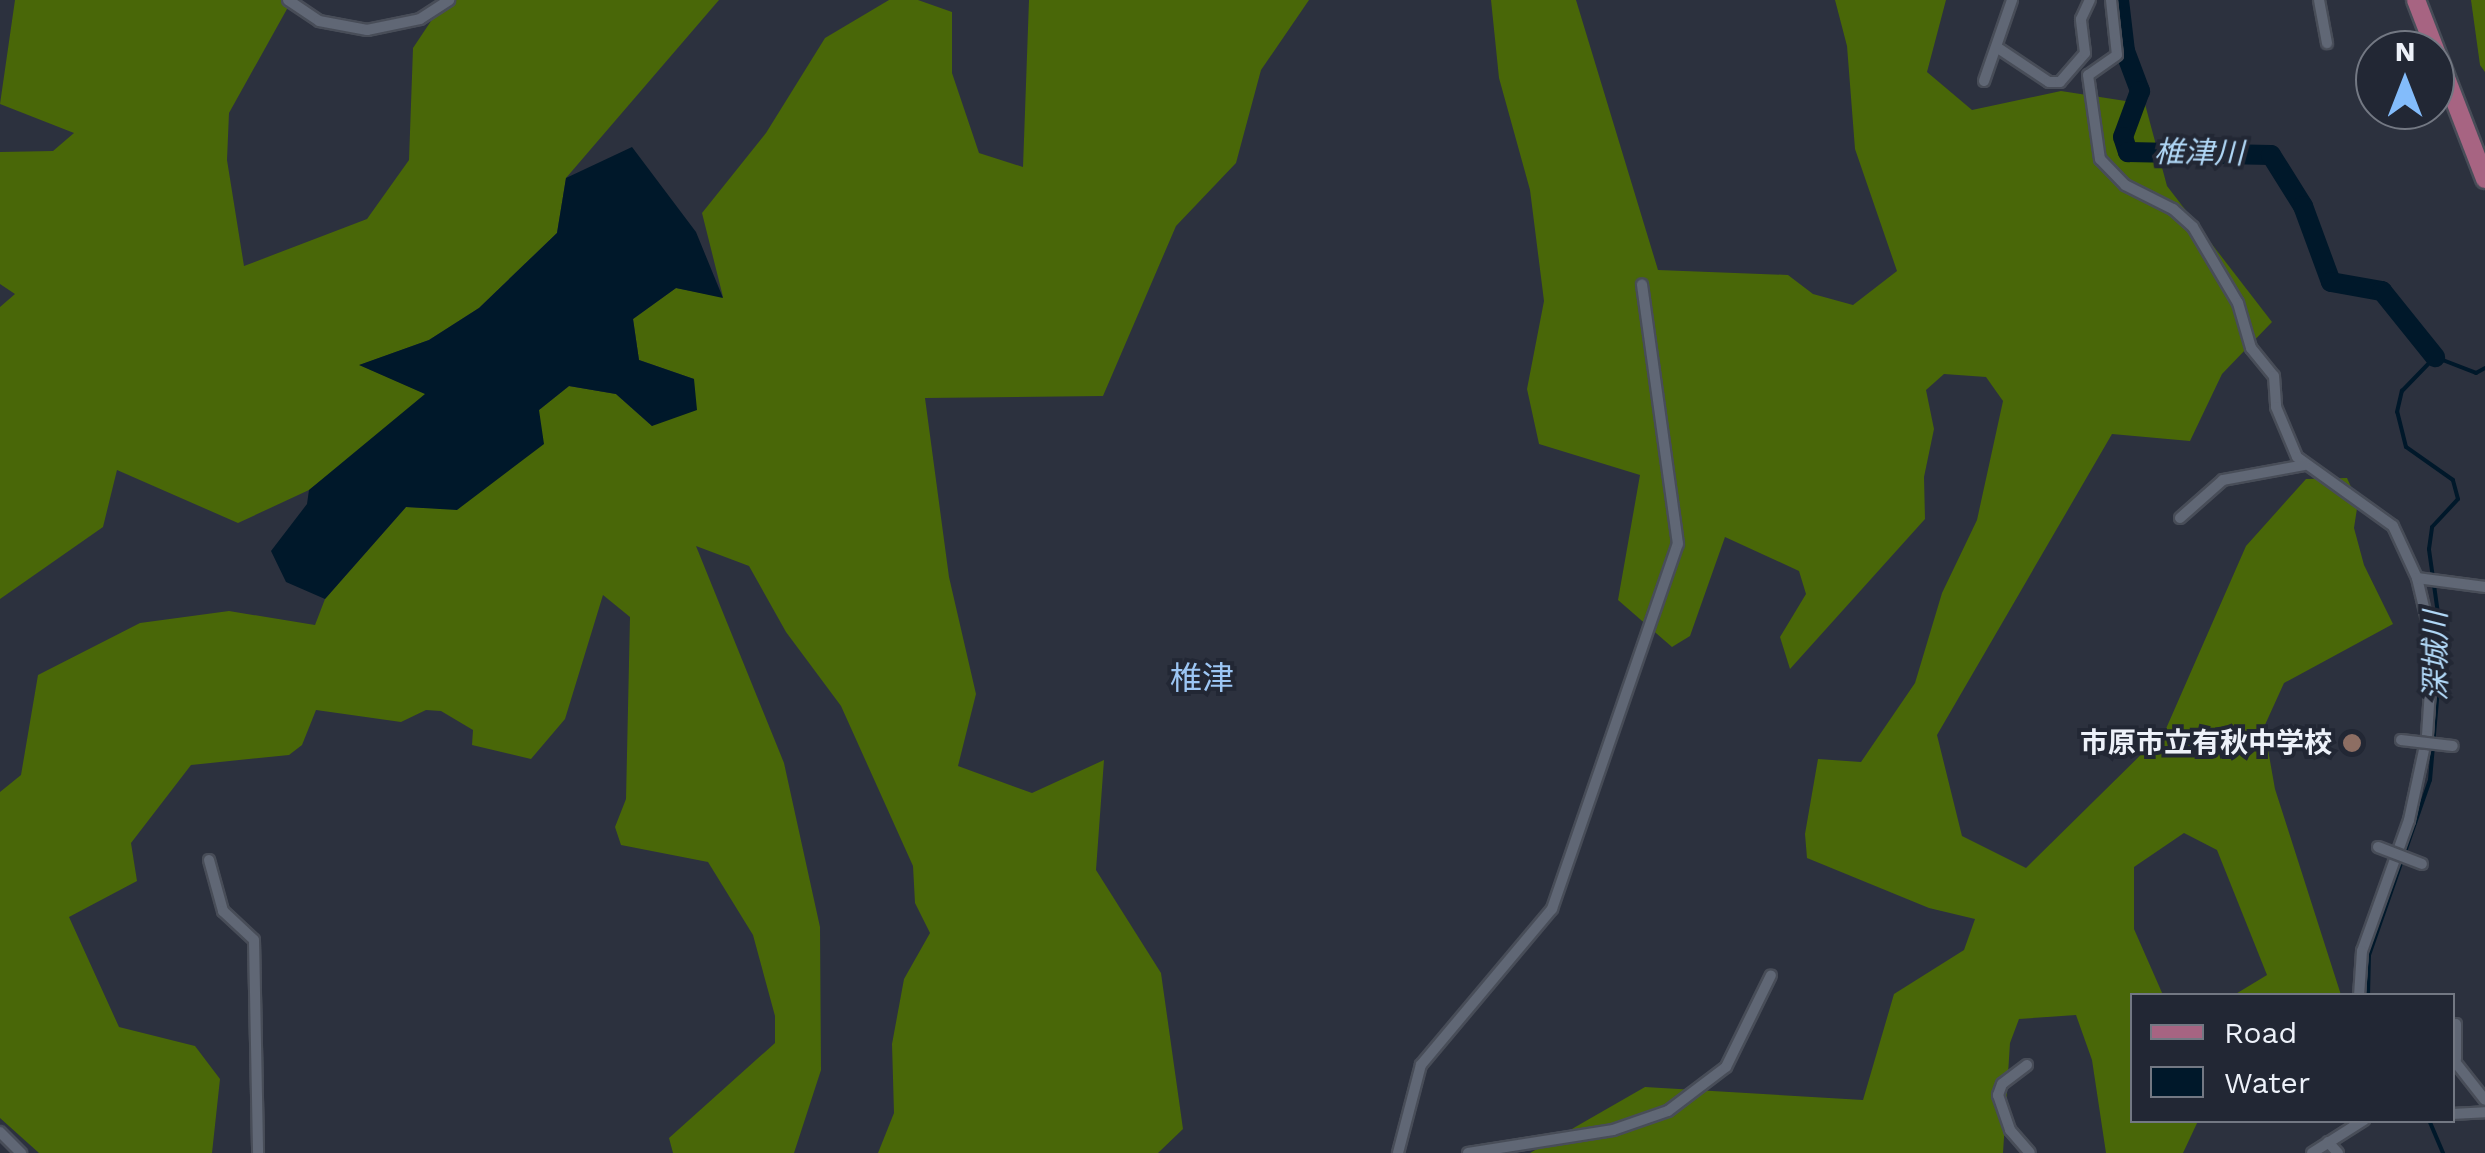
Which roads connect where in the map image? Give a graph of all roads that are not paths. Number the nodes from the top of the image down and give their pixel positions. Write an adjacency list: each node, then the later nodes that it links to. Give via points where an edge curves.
1 (288, 0): 2 (street, via 319,21 367,30 420,19)
2 (449, 0)
3 (2012, 0): 9 (street)
4 (2090, 0): 9 (street, via 2081,18 2085,53 2060,82 2048,82)
5 (2111, 0): 13 (street, via 2117,55 2088,75 2100,159 2125,184 2174,209 2219,264 2238,302 2241,331 2274,376 2284,434)
6 (2319, 0): 8 (street)
7 (2416, 0): 11 (main road)
8 (2326, 43)
9 (1998, 48): 10 (street)
10 (1984, 80)
11 (2485, 179)
12 (1642, 284): 38 (street, via 1678,544 1552,910 1420,1065)
13 (2305, 464): 14 (street, via 2224,480); 15 (street, via 2393,526)
14 (2180, 518)
15 (2418, 578): 16 (street); 23 (street, via 2434,645 2427,736 2409,820 2362,951)
16 (2485, 588)
17 (2401, 740): 18 (street, bridge)
18 (2453, 746)
19 (2378, 847): 21 (street, bridge)
20 (209, 860): 37 (street, via 224,912 254,940)
21 (2422, 864)
22 (1770, 975): 35 (street, via 1726,1067 1668,1111)
23 (2359, 993)
24 (2456, 1024): 25 (street)
25 (2455, 1042)
26 (2455, 1060): 28 (street)
27 (2027, 1065): 41 (street, via 1998,1095 2010,1130)
28 (2485, 1100)
29 (2485, 1112): 30 (street)
30 (2455, 1114)
31 (2359, 1123): 33 (street)
32 (0, 1132): 36 (street)
33 (2328, 1142): 42 (street); 43 (street)
34 (1517, 1146): 35 (street); 39 (street); 40 (street)
35 (1537, 1149)
36 (21, 1153)
37 (258, 1153)
38 (1398, 1153)
39 (1468, 1153)
40 (1502, 1153)
41 (2030, 1153)
42 (2312, 1153)
43 (2338, 1153)

